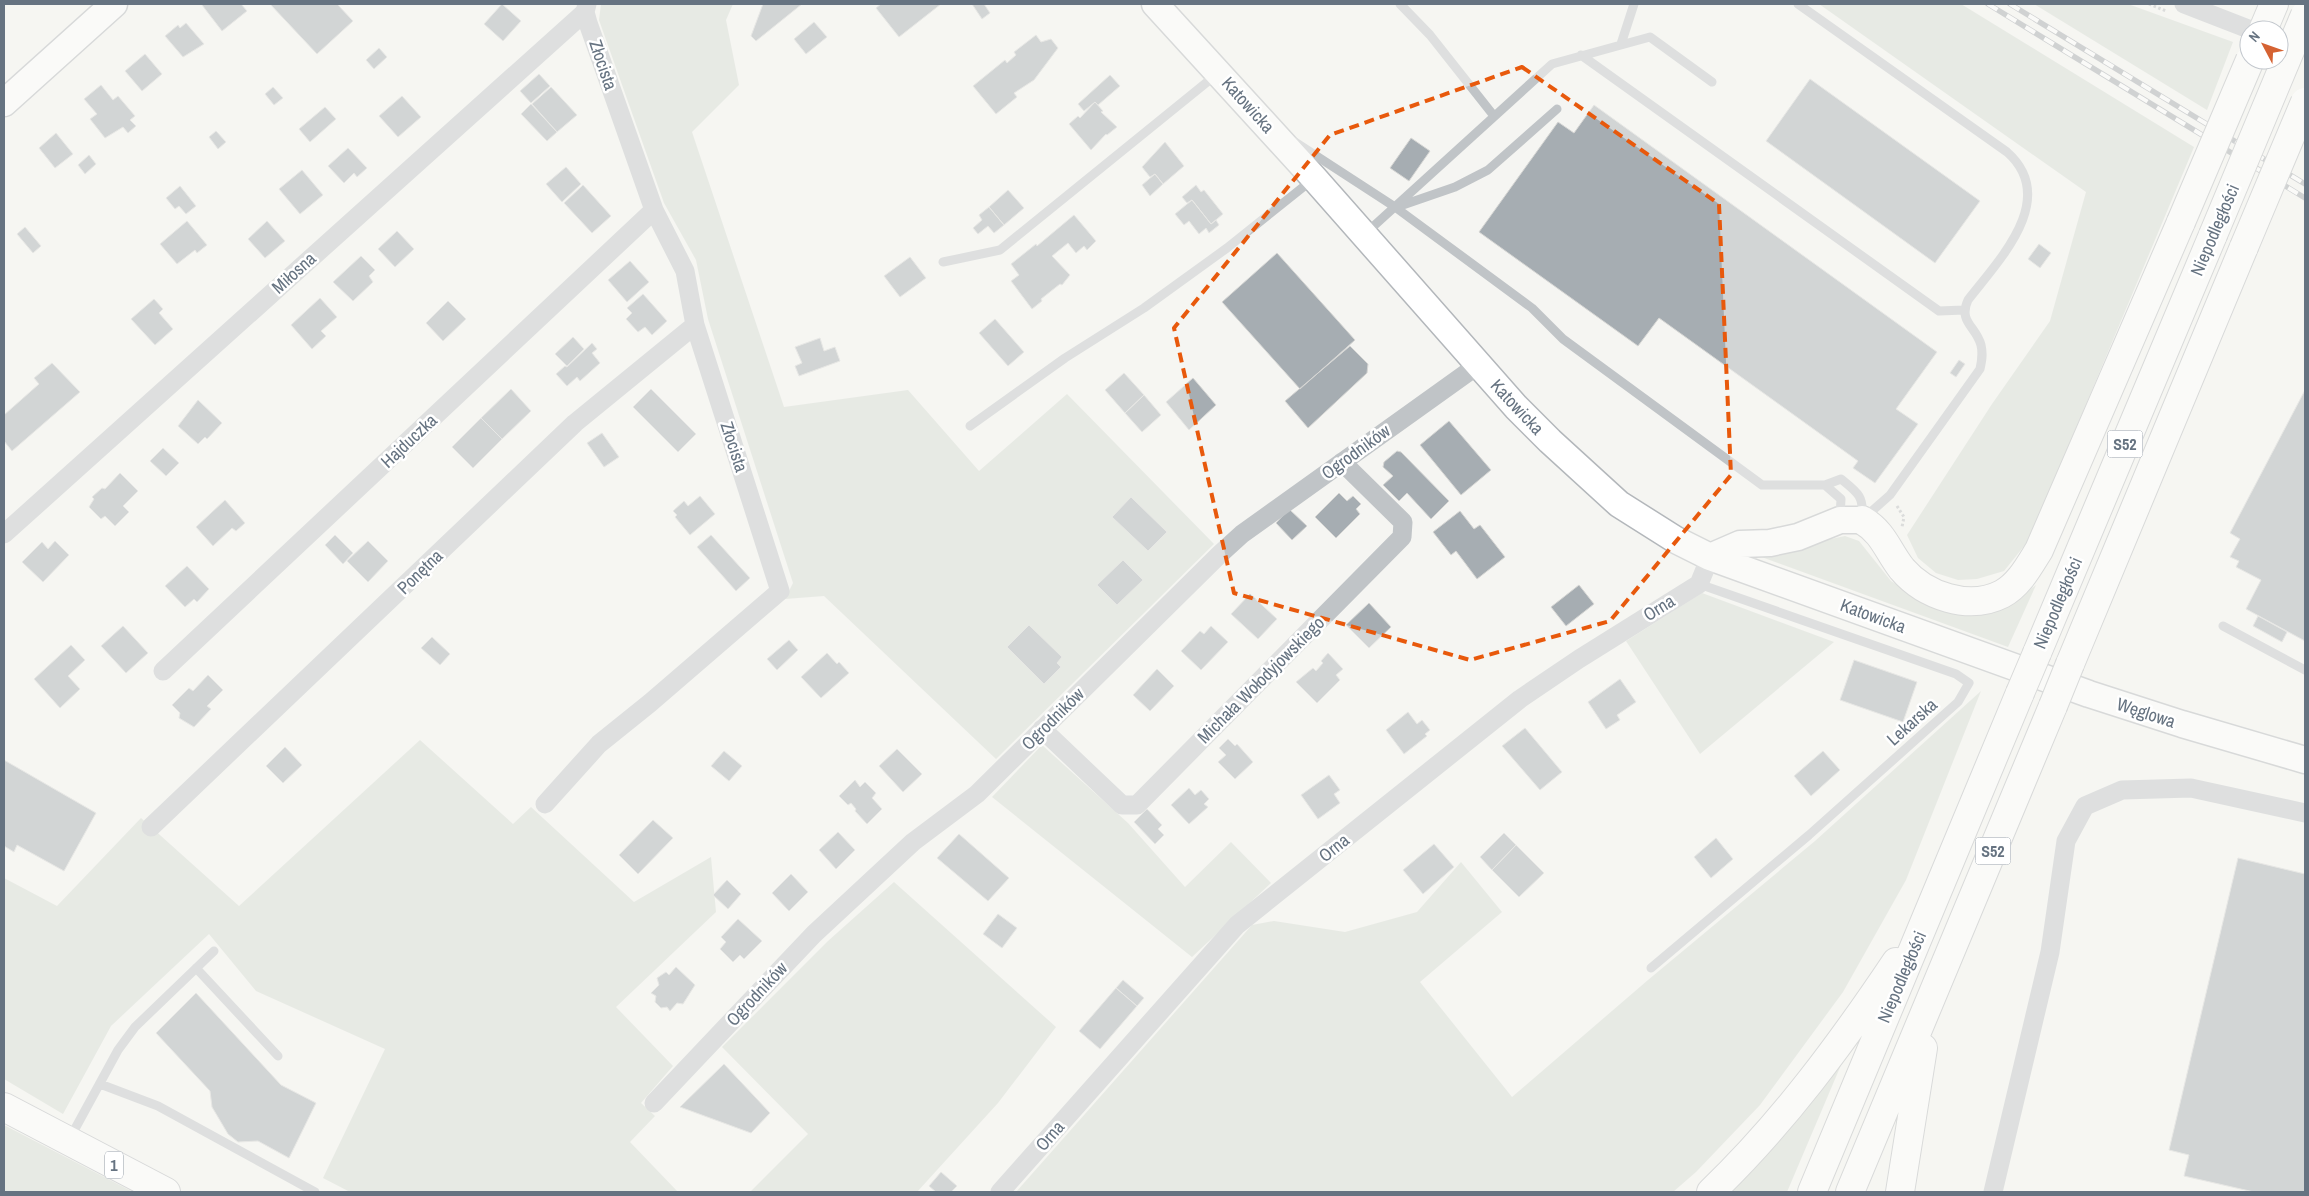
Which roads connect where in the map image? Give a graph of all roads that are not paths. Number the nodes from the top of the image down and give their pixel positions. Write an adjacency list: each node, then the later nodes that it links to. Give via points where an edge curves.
1 (114, 4): 20 (street)
2 (1155, 4): 17 (street, Katowicka)
3 (1400, 4): 22 (lane, via 1430,35)
4 (1634, 4): 12 (lane)
5 (1798, 4): 29 (lane, via 2007,152 2022,169 2028,196 2020,227)
6 (2184, 4): 11 (street)
7 (2274, 4): 10 (main road)
8 (586, 8): 26 (street, Złocista); 36 (street, Miłosna)
9 (2305, 15): 48 (main road, Niepodległości / S52, bridge)
10 (2267, 20)
11 (2239, 25)
12 (1621, 44): 15 (lane); 18 (lane, via 1650,37)
13 (2289, 45): 14 (street)
14 (2305, 51)
15 (1581, 55): 22 (lane, via 1552,64); 29 (lane, via 1939,311)
16 (2246, 70): 35 (main road, bridge, via 2039,550 2023,575 2002,594 1973,601 1945,597 1920,587 1902,568 1880,533)
17 (1219, 72): 23 (street, Katowicka); 28 (lane, via 1000,250)
18 (1712, 82)
19 (2305, 102): 52 (main road, Niepodległości / S52, bridge)
20 (4, 103)
21 (1557, 109): 25 (lane, via 1488,170 1455,187)
22 (1494, 116): 25 (lane)
23 (1261, 120): 24 (street, Katowicka); 25 (lane)
24 (1314, 178): 27 (street, Katowicka); 32 (lane, via 1227,248 1144,308 1065,358)
25 (1394, 207): 27 (lane); 34 (lane, via 1532,308 1563,339 1762,485)
26 (654, 210): 30 (street, Złocista, via 685,270); 42 (street, Hajduczka)
27 (1364, 235): 31 (street, Katowicka)
28 (943, 262)
29 (1964, 310): 35 (lane, via 1980,343 1983,357 1980,369 1890,495)
30 (695, 325): 45 (street, Złocista, via 780,591 599,744); 47 (street, Ponętna, via 575,423)
31 (1478, 365): 33 (street, Ogrodników); 37 (street, Katowicka, via 1550,441 1619,504)
32 (970, 426)
33 (1342, 462): 43 (street, Ogrodników, via 1242,534); 43 (street, Michała Wołodyjowskiego, via 1403,522 1402,537 1137,805 1122,805)
34 (1825, 485): 35 (lane, via 1841,499); 35 (lane, via 1841,480 1857,491 1863,503)
35 (1851, 520): 37 (street, via 1798,537 1770,543 1740,544)
36 (4, 534)
37 (1710, 557): 38 (street); 40 (street, Katowicka)
38 (1699, 584): 51 (lane, Lekarska, via 1956,674 1969,683 1958,702 1824,823); 60 (street, Orna, via 1520,699 1238,925)
39 (2222, 626): 41 (lane)
40 (1988, 658): 44 (street, Węglowa, via 2140,711)
41 (2305, 670)
42 (164, 671)
43 (1042, 729): 55 (street, Ogrodników, via 977,794 913,842 814,934)
44 (2305, 760)
45 (544, 804)
46 (2305, 813): 65 (street, via 2191,788 2122,790 2085,806 2066,840 2050,952)
47 (151, 827)
48 (1930, 911): 61 (main road, via 1845,1038 1750,1155); 62 (main road, Niepodległości / S52)
49 (214, 951): 50 (lane)
50 (196, 968): 53 (lane); 54 (lane, via 135,1027)
51 (1651, 968)
52 (1932, 997): 63 (main road, Niepodległości / S52); 64 (main road)
53 (278, 1056)
54 (100, 1084): 57 (lane); 59 (lane, via 158,1106)
55 (654, 1103)
56 (4, 1107): 57 (main road, 1)
57 (69, 1141): 58 (main road, 1)
58 (166, 1192)
59 (315, 1192)
60 (1000, 1192)
61 (1711, 1192)
62 (1812, 1192)
63 (1850, 1192)
64 (1900, 1192)
65 (1993, 1192)

